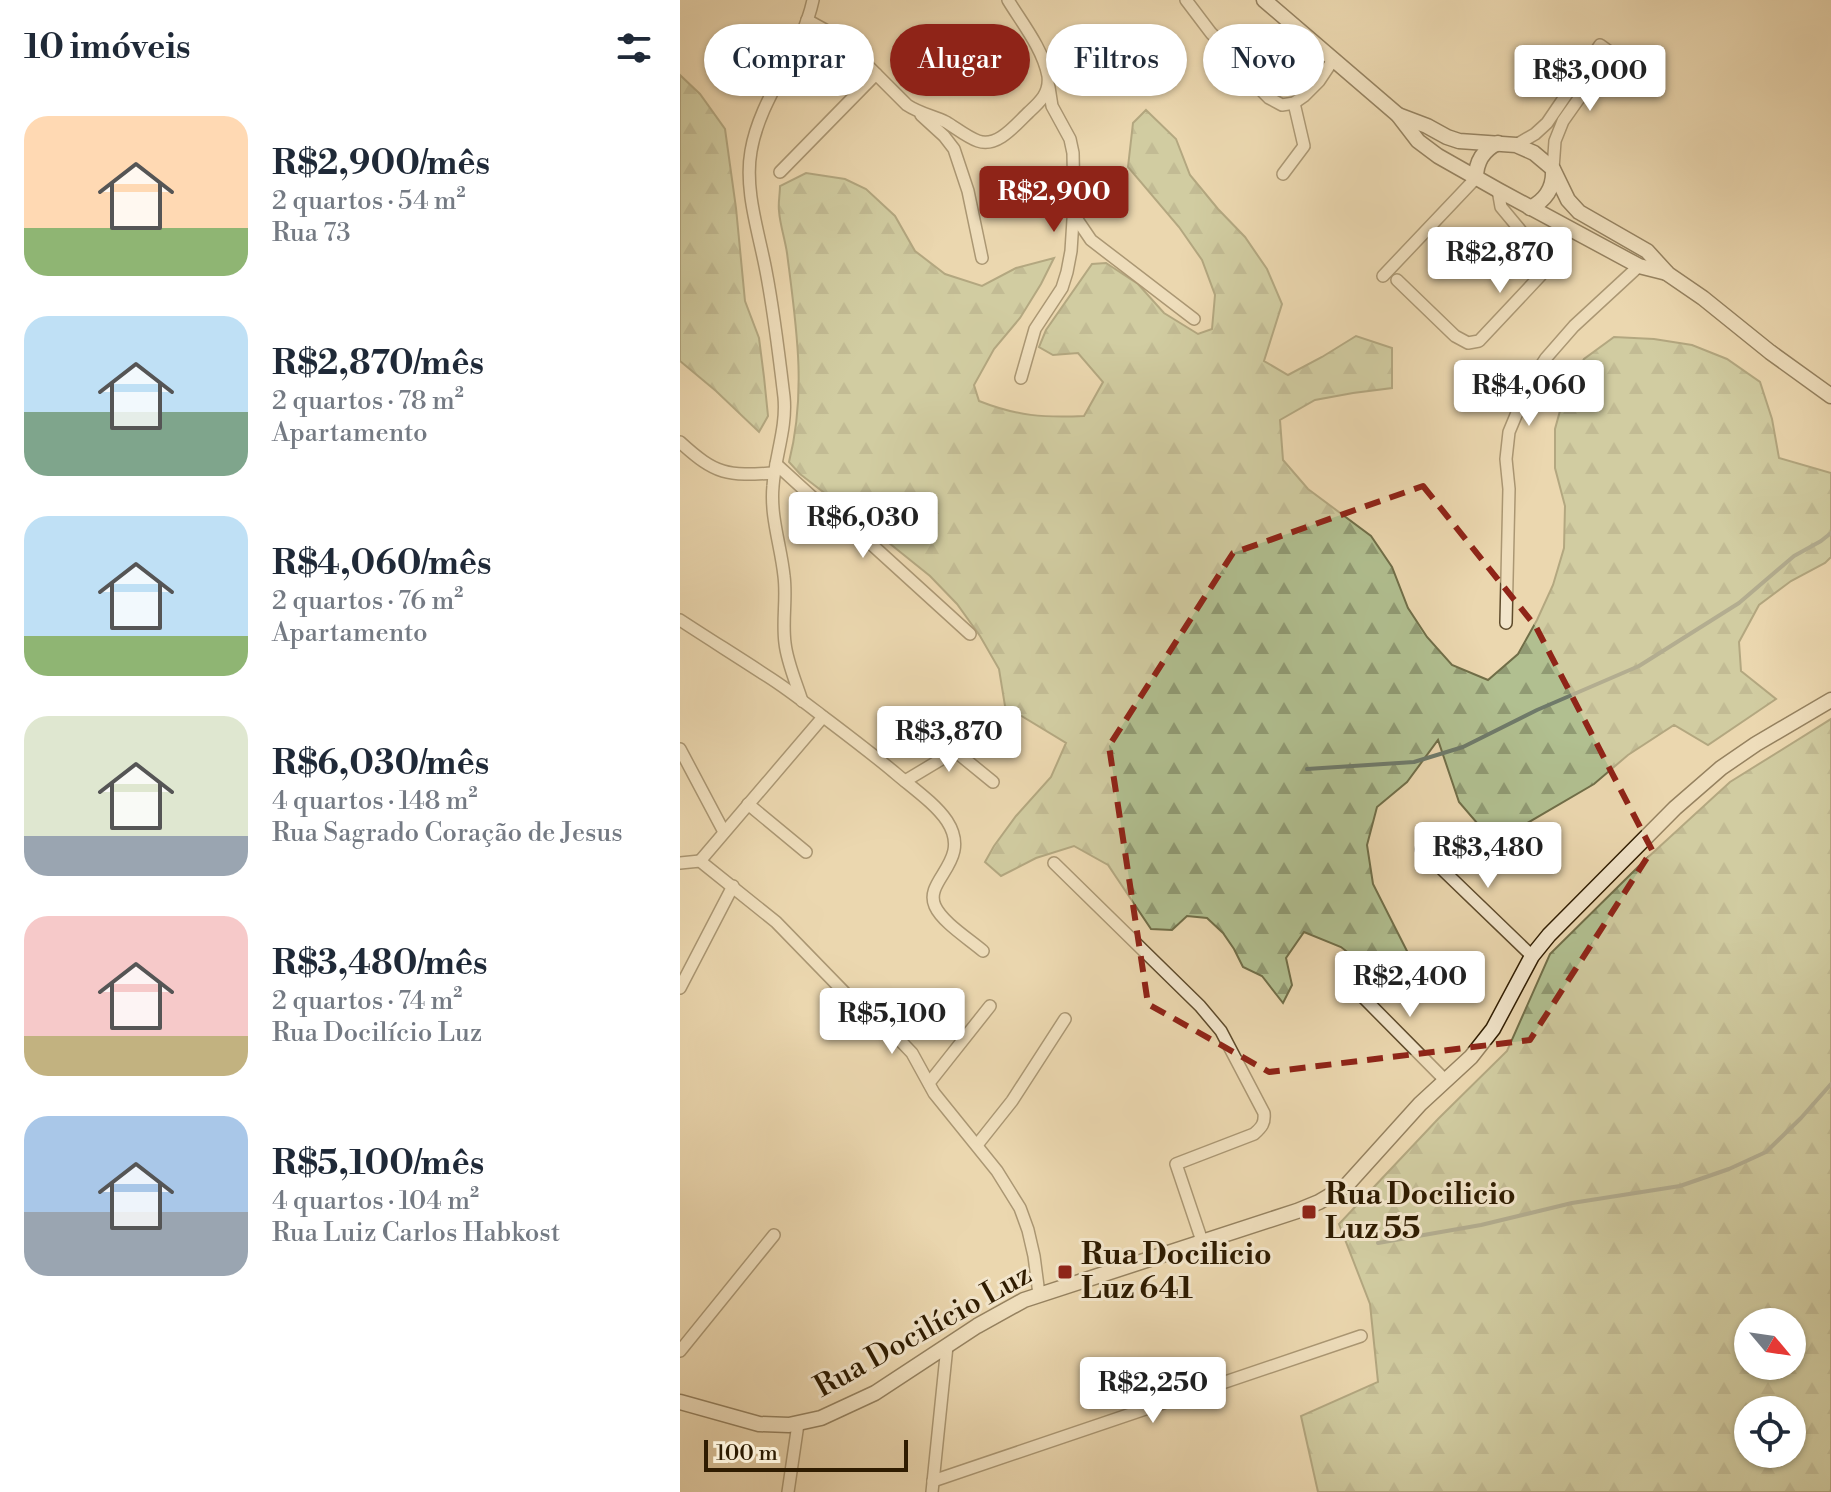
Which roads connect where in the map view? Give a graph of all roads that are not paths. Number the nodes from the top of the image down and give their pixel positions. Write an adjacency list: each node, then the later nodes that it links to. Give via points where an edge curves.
1 (813, 0): 5 (street)
2 (1008, 0): 8 (street, via 1036,45)
3 (1186, 0): 11 (street, via 1269,98 1282,105)
4 (1264, 0): 6 (main road)
5 (807, 20): 7 (street, via 836,36); 32 (street, via 765,108 750,154 784,399)
6 (1333, 60): 11 (street); 13 (main road)
7 (876, 74): 12 (street); 17 (street)
8 (1046, 75)
9 (1046, 92): 12 (street, via 1004,136 987,143)
10 (1050, 96): 22 (street, via 1073,153)
11 (1294, 103): 18 (street, via 1304,146)
12 (914, 110): 23 (street, via 954,149)
13 (1398, 115): 14 (main road, via 1453,139); 19 (main road, via 1418,141)
14 (1499, 143): 15 (main road); 19 (main road, via 1480,158)
15 (1516, 145): 16 (main road); 16 (street, via 1547,123 1600,45 1611,53 1563,121)
16 (1553, 169): 21 (main road, via 1548,193); 25 (main road, via 1573,207 1647,251)
17 (780, 172)
18 (1283, 174)
19 (1476, 178): 20 (main road); 26 (street)
20 (1498, 190): 21 (main road); 27 (street, via 1501,207 1541,255 1543,265 1541,275 1479,341 1468,343 1455,336)
21 (1530, 208): 24 (main road)
22 (1073, 214): 28 (street, via 1091,240); 29 (street, via 1065,280 1035,329)
23 (982, 258)
24 (1639, 266): 25 (main road); 34 (street, via 1546,358 1509,432)
25 (1668, 274): 30 (main road)
26 (1383, 276)
27 (1397, 280)
28 (1194, 319)
29 (1021, 378)
30 (1831, 396)
31 (680, 442): 32 (street, via 719,471 737,475)
32 (775, 469): 35 (street, via 870,543); 37 (street, via 772,501 785,590 785,647)
33 (680, 620): 37 (street)
34 (1506, 623)
35 (970, 634)
36 (1831, 700): 51 (main road, Rua Docilício Luz, via 1721,768)
37 (802, 701): 38 (street)
38 (823, 717): 40 (street); 42 (street)
39 (680, 749): 43 (street)
40 (905, 781): 41 (street, via 955,751); 50 (street, via 952,833 953,857 936,886 935,907)
41 (993, 782)
42 (748, 804): 43 (street); 45 (street)
43 (724, 832): 46 (street)
44 (1421, 849): 51 (street)
45 (806, 852)
46 (700, 861): 47 (street); 49 (street)
47 (680, 863)
48 (1054, 863): 60 (street, via 1221,1031 1264,1113 1254,1134 1176,1164)
49 (733, 886): 53 (street); 57 (street, via 902,1041)
50 (983, 951)
51 (1532, 956): 56 (main road, Rua Docilício Luz, via 1480,1047)
52 (1349, 983): 56 (street)
53 (680, 988)
54 (990, 1006): 57 (street)
55 (1065, 1019): 58 (street)
56 (1445, 1080): 60 (main road, Rua Docilício Luz, via 1334,1195)
57 (929, 1083): 58 (street)
58 (977, 1145): 61 (street, via 1020,1208)
59 (774, 1235): 63 (street)
60 (1202, 1241): 61 (main road, Rua Docilício Luz)
61 (1039, 1294): 64 (main road, Rua Docilício Luz, via 997,1313)
62 (1361, 1336): 67 (street)
63 (682, 1344)
64 (947, 1346): 66 (main road, Rua Docilício Luz, via 858,1402); 67 (street)
65 (680, 1402): 66 (main road, Rua Docilício Luz, via 759,1424)
66 (798, 1424): 68 (street)
67 (933, 1486)
68 (788, 1492)

